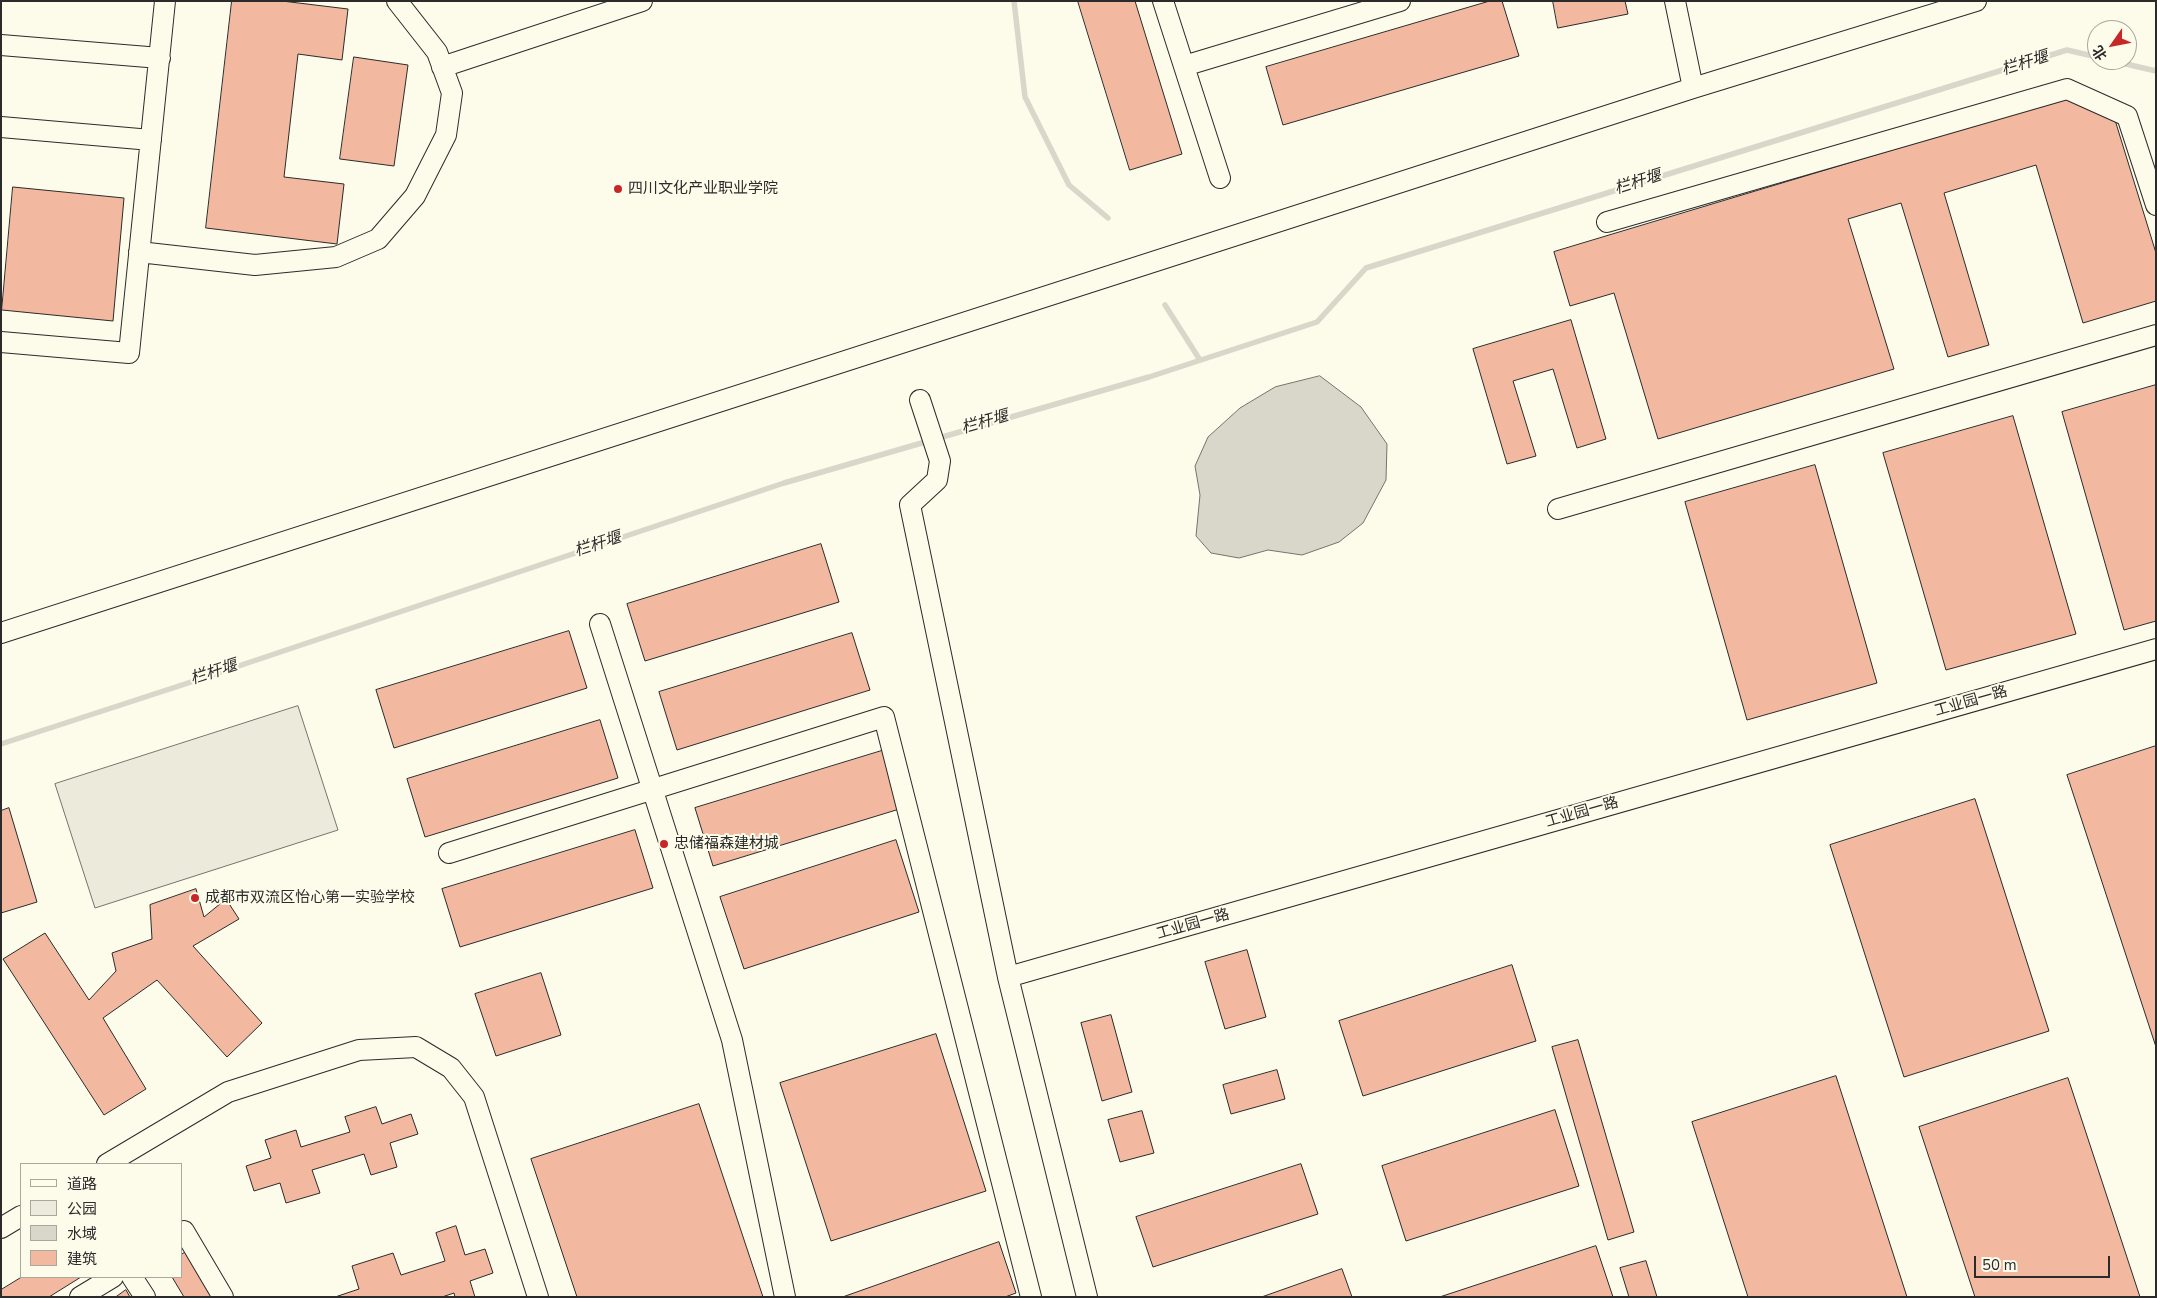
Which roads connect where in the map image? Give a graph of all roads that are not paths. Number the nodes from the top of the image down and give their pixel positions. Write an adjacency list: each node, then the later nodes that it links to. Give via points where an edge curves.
1 (166, 1): 9 (street)
2 (397, 1): 11 (street, via 437,52)
3 (642, 1): 11 (street)
4 (1163, 1): 10 (street)
5 (1400, 1): 10 (street)
6 (1675, 1): 12 (street)
7 (1976, 1): 12 (street)
8 (1, 45): 9 (street)
9 (160, 58): 14 (street)
10 (1184, 66): 15 (street)
11 (442, 67): 18 (street, via 452,93 446,135 415,196 378,239 336,257 255,265)
12 (1693, 88): 24 (street)
13 (1, 127): 14 (street)
14 (151, 140): 18 (street)
15 (1220, 178)
16 (2156, 205): 17 (street, via 2127,116 2067,89)
17 (1607, 222)
18 (139, 252): 20 (street, via 129,353)
19 (2156, 335): 22 (street)
20 (1, 342)
21 (920, 400): 28 (street, via 940,461 937,480 910,505)
22 (1558, 509)
23 (600, 624): 26 (street)
24 (1, 633)
25 (2156, 649): 28 (street, 工业园一路)
26 (651, 790): 27 (street); 40 (street, via 732,1040); 41 (street, via 884,717)
27 (449, 853)
28 (1008, 977): 35 (street)
29 (109, 1163): 39 (street, via 228,1092 359,1050 416,1047 451,1068 474,1097)
30 (20, 1217): 31 (street)
31 (1, 1228)
32 (182, 1232): 38 (street)
33 (111, 1278): 36 (street)
34 (133, 1278): 37 (street)
35 (1083, 1296)
36 (80, 1297)
37 (145, 1297)
38 (223, 1297)
39 (538, 1297)
40 (785, 1297)
41 (1031, 1297)

